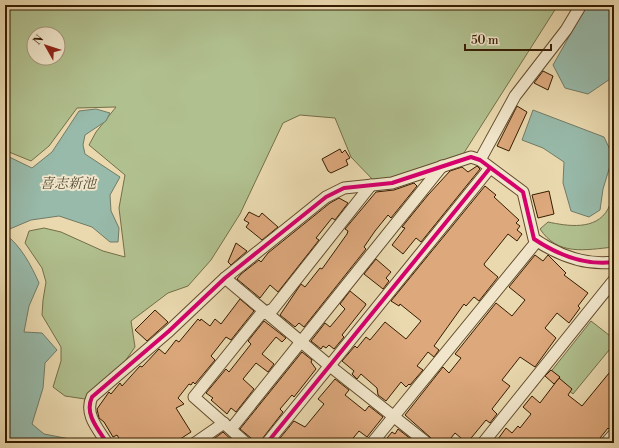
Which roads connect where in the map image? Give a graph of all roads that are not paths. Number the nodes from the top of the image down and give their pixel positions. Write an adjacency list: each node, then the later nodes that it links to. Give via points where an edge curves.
1 (581, 5): 2 (street, via 566,30 515,96)
2 (480, 160): 3 (street, via 471,157); 4 (street)
3 (442, 166): 5 (street, via 392,183); 11 (street)
4 (490, 168): 6 (street, via 522,192 534,239); 12 (street)
5 (371, 185): 8 (street, via 344,188 326,196); 10 (street, via 274,309)
6 (537, 241): 7 (street, via 575,260); 13 (street)
7 (614, 262)
8 (225, 278): 10 (street); 16 (street, via 169,331 92,397 88,405 90,416)
9 (614, 280): 22 (street)
10 (266, 312): 11 (street); 14 (street, via 260,315 194,397)
11 (301, 342): 12 (street); 14 (street)
12 (330, 366): 13 (street); 19 (street)
13 (394, 417): 20 (street); 21 (street)
14 (227, 426): 17 (street); 18 (street)
15 (614, 434): 23 (street)
16 (106, 443)
17 (194, 443)
18 (246, 443)
19 (267, 443)
20 (372, 443)
21 (427, 443)
22 (483, 443)
23 (606, 443)

